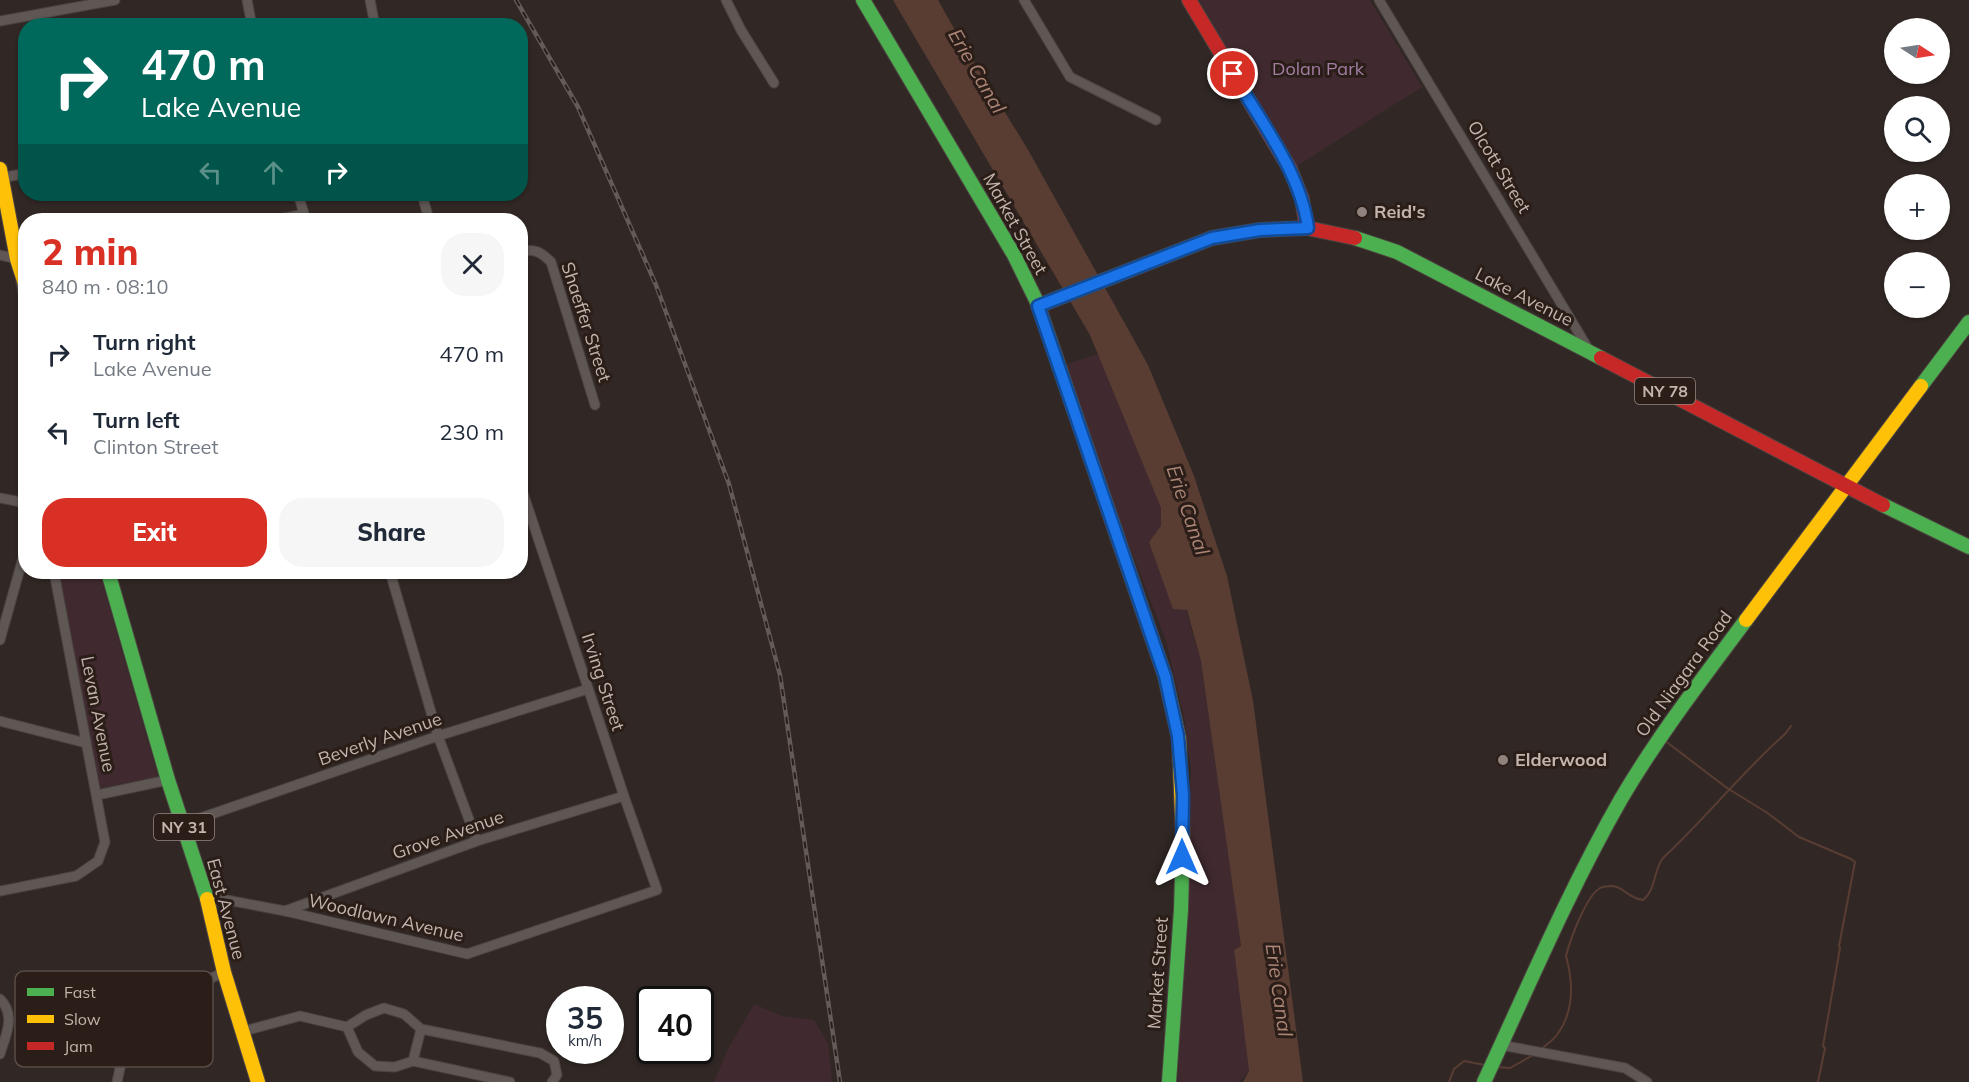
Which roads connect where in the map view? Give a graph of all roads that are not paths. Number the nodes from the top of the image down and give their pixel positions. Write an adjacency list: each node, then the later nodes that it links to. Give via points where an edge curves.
1 (115, 0): 11 (street)
2 (247, 0): 9 (street)
3 (370, 0): 10 (street)
4 (726, 0): 12 (street)
5 (863, 0): 21 (main road, Market Street, via 1014,255)
6 (1024, 0): 13 (street, via 1070,77)
7 (1189, 0): 16 (main road, via 1290,169)
8 (1379, 0): 23 (street, Olcott Street)
9 (250, 18)
10 (373, 18)
11 (0, 21)
12 (774, 83)
13 (1156, 120)
14 (1, 173): 15 (street); 17 (main road)
15 (18, 173)
16 (1308, 228): 21 (main road, Lake Avenue, via 1212,238); 23 (main road, Lake Avenue / NY 78, via 1381,245)
17 (18, 245)
18 (528, 249): 24 (street, Shaeffer Street, via 541,251 551,262)
19 (0, 255): 20 (street)
20 (18, 258)
21 (1038, 306): 62 (main road, Market Street, via 1165,676 1178,736 1183,795 1182,875)
22 (1969, 322): 25 (main road, Old Niagara Road)
23 (1590, 351): 25 (main road, Lake Avenue / NY 78)
24 (595, 405)
25 (1845, 486): 29 (main road, Lake Avenue / NY 78); 54 (main road, Old Niagara Road, via 1637,770 1600,838)
26 (0, 498): 27 (street)
27 (18, 501)
28 (528, 508): 35 (street, Irving Street)
29 (1969, 547)
30 (18, 576): 34 (street)
31 (55, 579): 38 (street, Levan Avenue)
32 (110, 579): 39 (main road, East Avenue / NY 31)
33 (392, 579): 37 (street)
34 (0, 640)
35 (588, 689): 37 (street, Beverly Avenue); 41 (street, Irving Street)
36 (0, 721): 38 (street)
37 (438, 736): 42 (street, Beverly Avenue); 43 (street)
38 (86, 743): 40 (street, Levan Avenue)
39 (168, 780): 40 (street); 42 (main road, East Avenue / NY 31)
40 (97, 795): 45 (street, Levan Avenue, via 105,842 98,861 76,876)
41 (624, 796): 43 (street, Grove Avenue); 44 (street, Irving Street)
42 (183, 824): 46 (main road, East Avenue / NY 31)
43 (477, 841): 47 (street, Grove Avenue)
44 (657, 890): 47 (street, Woodlawn Avenue, via 467,954)
45 (0, 891)
46 (206, 896): 47 (street, Woodlawn Avenue); 48 (main road, East Avenue / NY 31)
47 (285, 911)
48 (224, 972): 49 (street); 53 (main road, East Avenue / NY 31)
49 (213, 977)
50 (0, 999): 55 (street, via 10,1016)
51 (347, 1028): 52 (street, via 384,1008 404,1014); 53 (street, via 300,1016); 56 (street, via 358,1052 375,1066 394,1067)
52 (421, 1029): 56 (street); 61 (street, via 540,1053 554,1061 557,1075)
53 (244, 1031): 59 (main road, East Avenue / NY 31)
54 (1501, 1045): 63 (main road, Old Niagara Road); 64 (street, via 1625,1068)
55 (0, 1054)
56 (413, 1061): 60 (street)
57 (120, 1067): 58 (street)
58 (117, 1082)
59 (258, 1082)
60 (510, 1082)
61 (552, 1082)
62 (1169, 1082)
63 (1484, 1082)
64 (1647, 1082)

